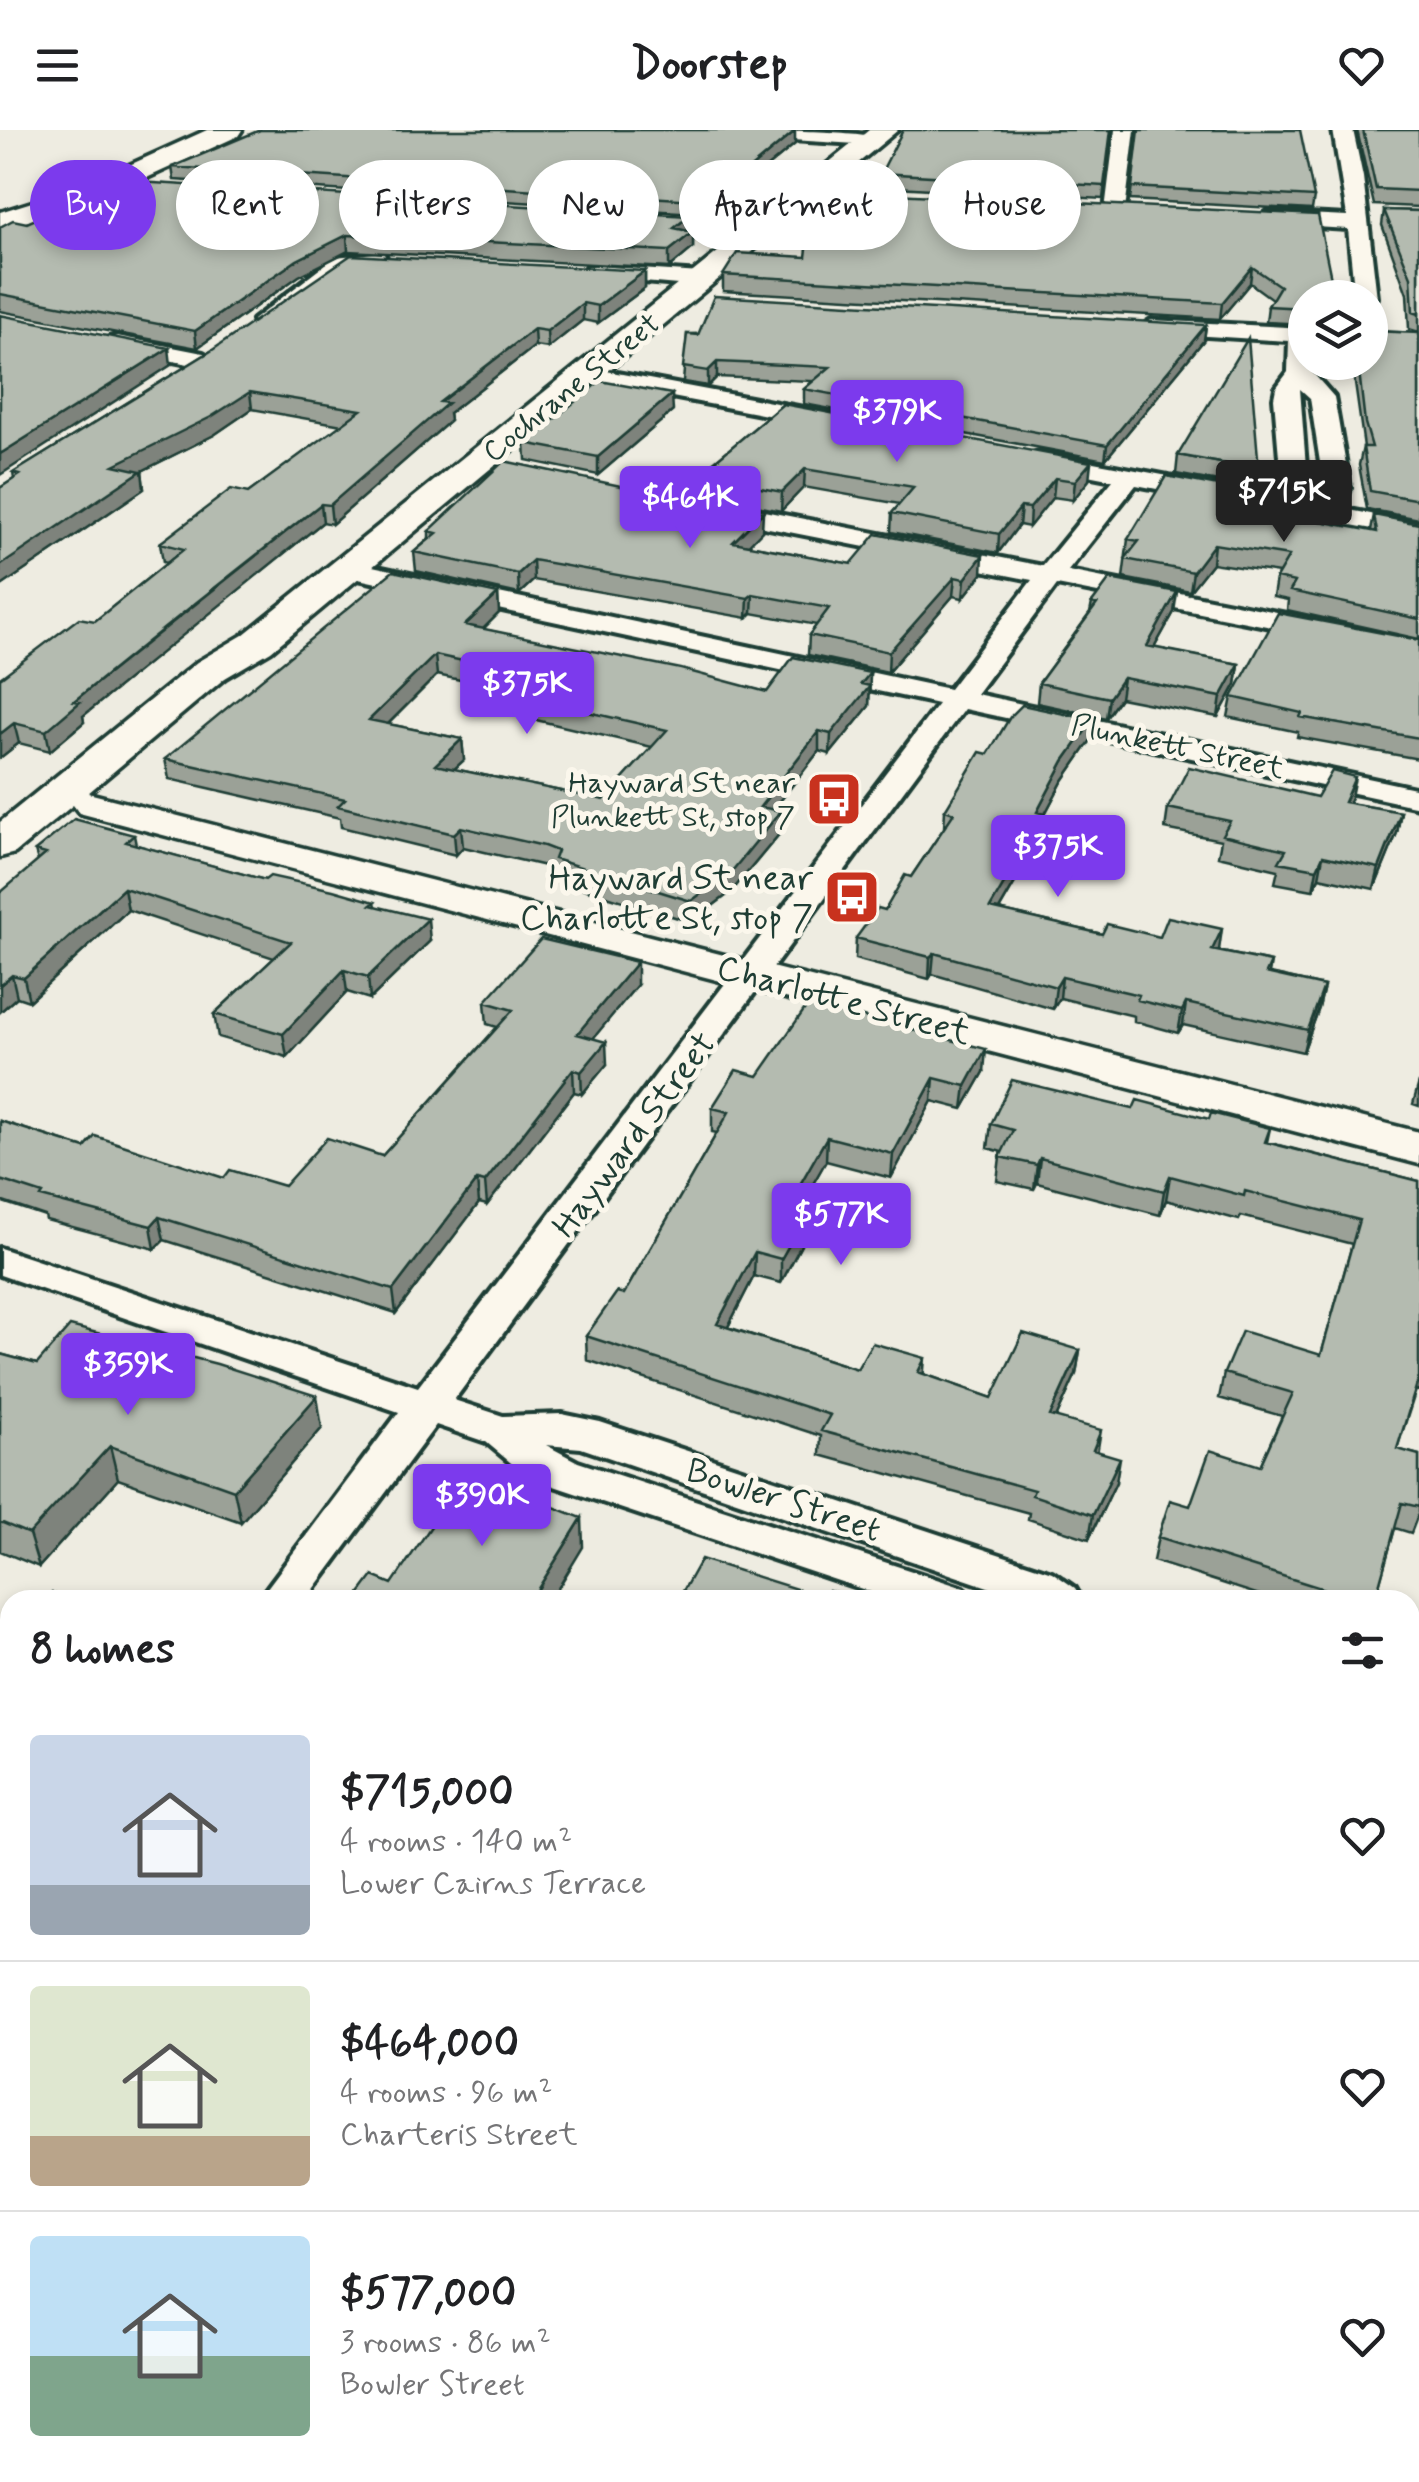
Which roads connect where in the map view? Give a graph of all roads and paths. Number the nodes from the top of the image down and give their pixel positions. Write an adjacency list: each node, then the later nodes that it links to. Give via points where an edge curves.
1 (229, 130): 7 (street)
2 (730, 130): 5 (street)
3 (1126, 130): 9 (street)
4 (1343, 130): 12 (street)
5 (879, 135): 6 (street, Cochrane Street)
6 (854, 160)
7 (156, 164)
8 (30, 210): 13 (street)
9 (1115, 210)
10 (1385, 216): 12 (street)
11 (1248, 217): 12 (street)
12 (1355, 218): 17 (street)
13 (0, 220)
14 (741, 250): 18 (street, Cochrane Street)
15 (394, 260): 20 (street, via 352,260)
16 (578, 271): 18 (street)
17 (1364, 280)
18 (695, 293): 23 (street, Cochrane Street)
19 (1130, 326): 21 (street)
20 (246, 332)
21 (1288, 333)
22 (92, 338): 24 (street, via 210,355)
23 (585, 374): 27 (street); 34 (street, Cochrane Street, via 494,466)
24 (172, 380)
25 (1294, 380): 31 (street, via 1286,398 1294,480)
26 (1306, 380): 32 (street, via 1322,398 1337,488)
27 (850, 423)
28 (1006, 452): 29 (street)
29 (1129, 477): 31 (street); 35 (street, Hayward Street)
30 (684, 503): 35 (street)
31 (1284, 506): 32 (street)
32 (1330, 514): 33 (street)
33 (1419, 530)
34 (350, 568): 36 (street, Cochrane Street); 38 (street, Plunkett Street)
35 (1050, 575): 37 (street); 38 (street, Hayward Street)
36 (257, 643): 40 (street, Cochrane Street, via 229,686); 41 (street, Cochrane Street, via 211,670)
37 (1419, 648)
38 (958, 698): 39 (street, Plunkett Street); 43 (street, Hayward Street)
39 (1419, 798)
40 (94, 804): 42 (street, Cochrane Street); 43 (street, Charlotte Street)
41 (8, 828)
42 (0, 880)
43 (751, 975): 44 (street, Charlotte Street); 46 (street, Hayward Street)
44 (1419, 1148)
45 (0, 1262): 46 (street, Bowler Street)
46 (430, 1406): 47 (street, Bowler Street); 48 (street, Hayward Street)
47 (501, 1431): 49 (street, Bowler Street, via 563,1473); 50 (street, Bowler Street, via 585,1433)
48 (289, 1590)
49 (918, 1590)
50 (1045, 1590)

